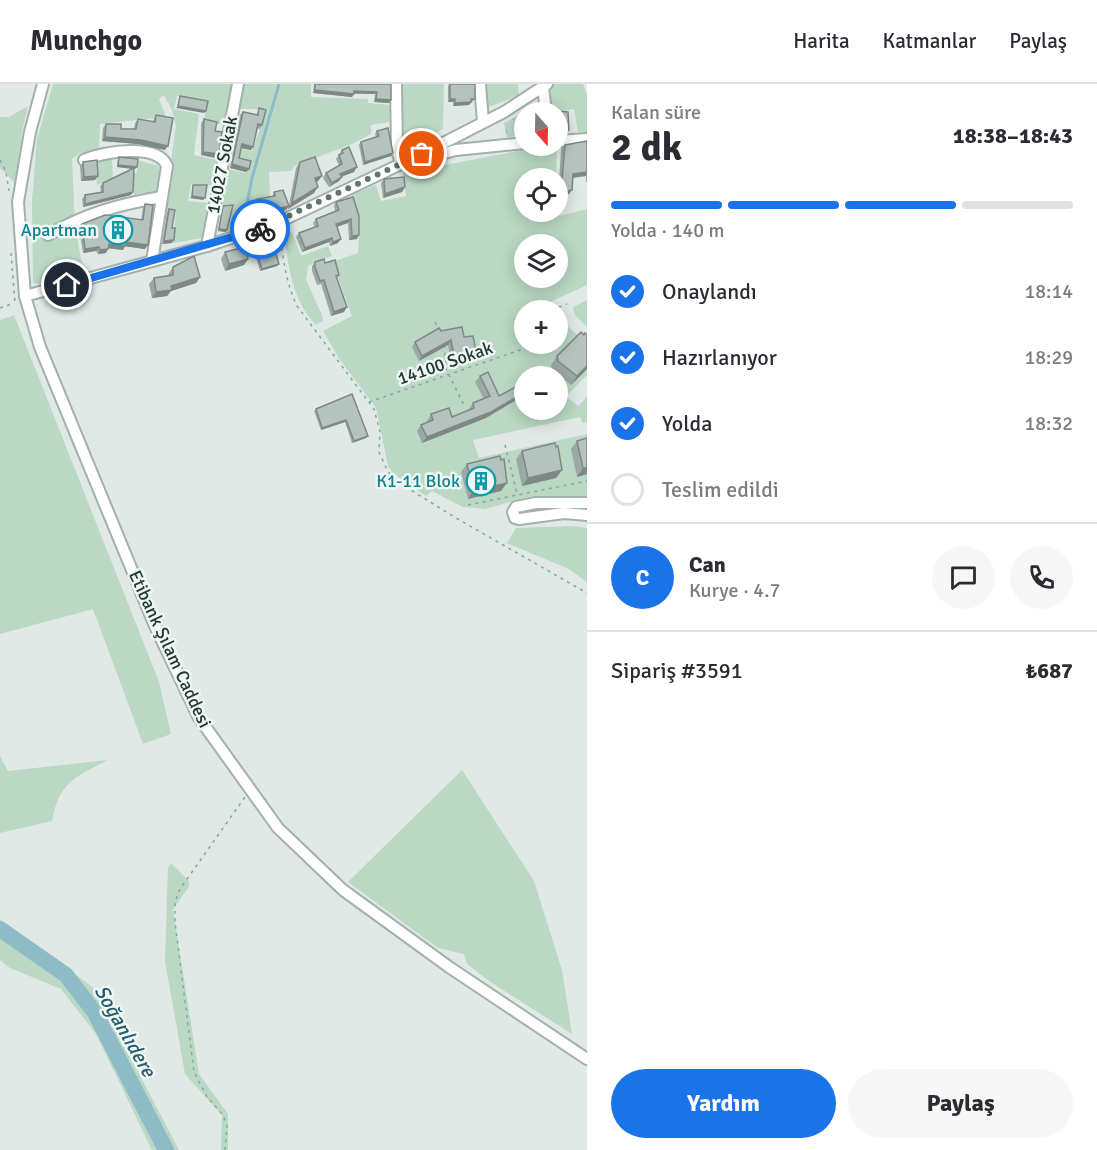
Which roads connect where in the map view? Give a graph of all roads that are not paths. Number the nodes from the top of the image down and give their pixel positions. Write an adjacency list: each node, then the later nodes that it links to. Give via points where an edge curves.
1 (43, 84): 17 (street, Etibank Şılam Caddesi, via 18,202)
2 (238, 84): 15 (street, 14027 Sokak)
3 (396, 84): 12 (street, via 397,150)
4 (480, 84): 7 (street)
5 (545, 85): 6 (street); 7 (street)
6 (546, 102)
7 (483, 122): 12 (street)
8 (587, 139): 9 (street)
9 (568, 140)
10 (514, 144): 12 (street, via 456,150)
11 (84, 159): 13 (street, via 111,151 158,155 167,166)
12 (401, 164): 15 (street, via 279,222)
13 (161, 197): 14 (street, via 100,210); 16 (street)
14 (48, 235)
15 (207, 246): 16 (street)
16 (152, 261): 17 (street)
17 (25, 296): 20 (street, Etibank Şılam Caddesi, via 40,347 155,626 199,718 278,828 342,890)
18 (587, 503): 19 (street, via 530,504 516,507 513,512 519,519 564,513)
19 (587, 515)
20 (587, 1059)

